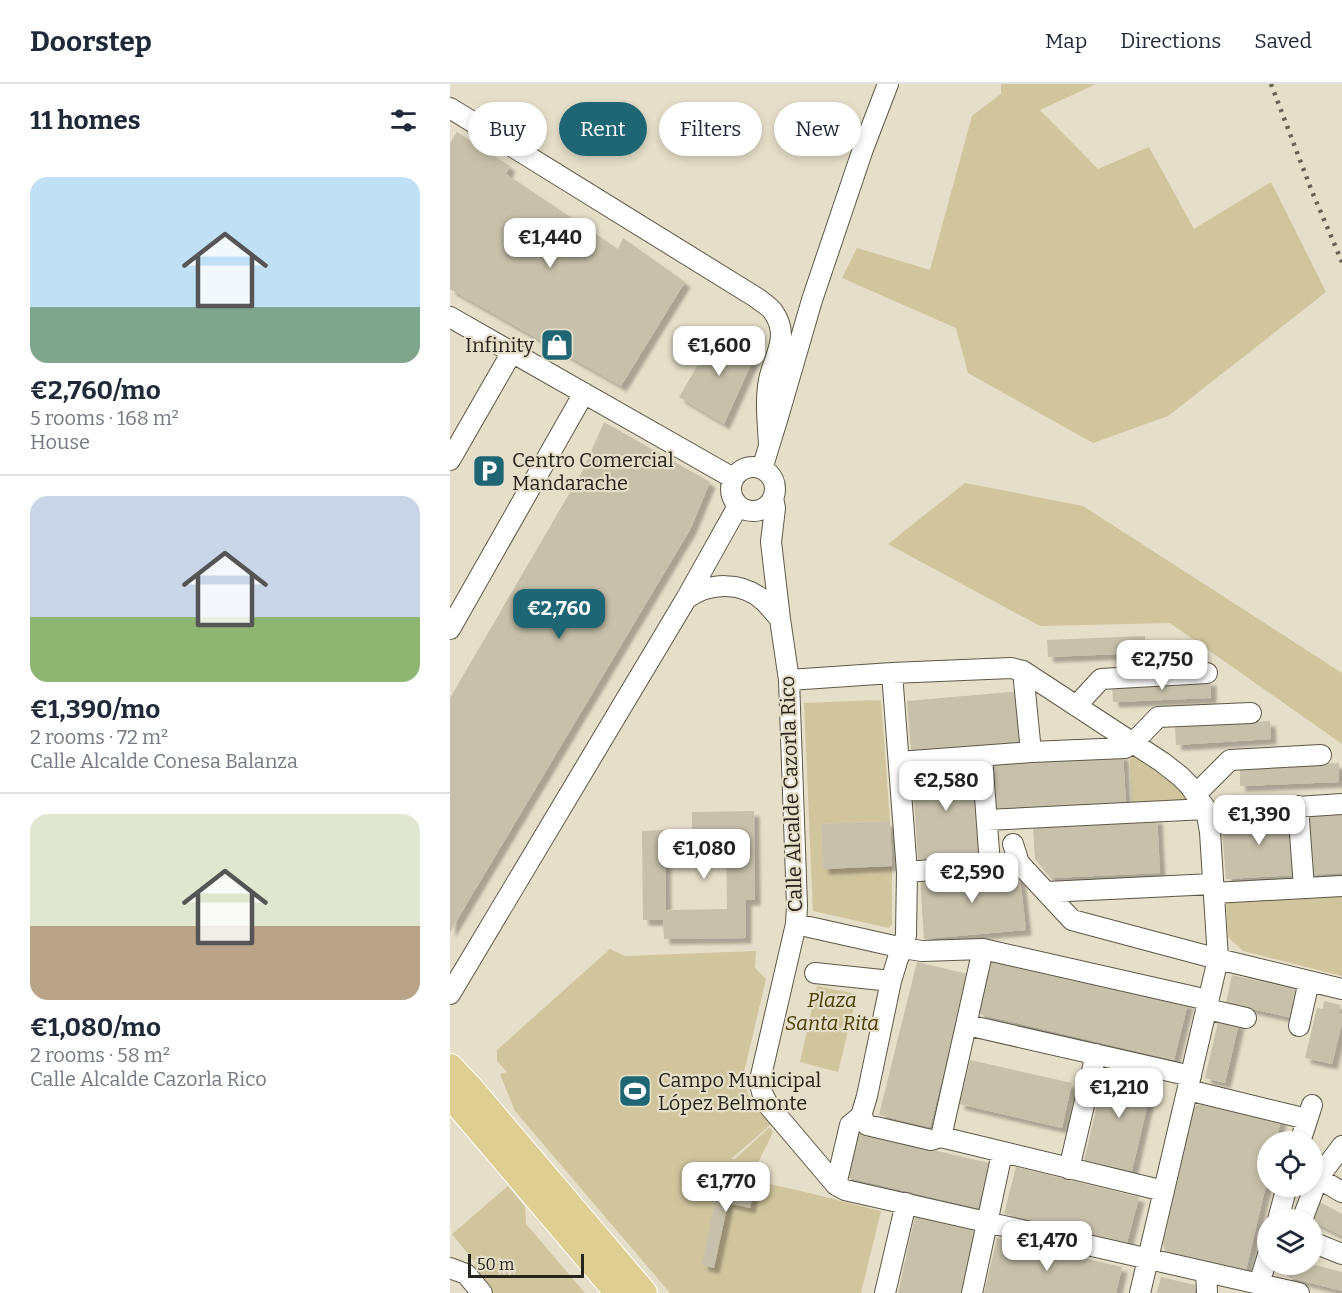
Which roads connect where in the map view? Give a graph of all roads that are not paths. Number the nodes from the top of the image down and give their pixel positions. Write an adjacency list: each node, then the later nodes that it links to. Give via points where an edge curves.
1 (888, 84): 6 (street, via 825,260)
2 (450, 108): 6 (street, via 774,312 781,328 781,344 767,405)
3 (450, 317): 4 (street)
4 (512, 352): 5 (street); 7 (street)
5 (584, 393): 9 (street); 15 (street)
6 (769, 445): 8 (street)
7 (450, 460)
8 (762, 469): 9 (street, via 749,467); 10 (street, via 774,484)
9 (733, 478): 11 (street, via 731,495)
10 (773, 498): 11 (street, via 760,510); 12 (street)
11 (745, 509): 12 (street); 13 (street)
12 (771, 542): 14 (street, Calle Alcalde Cazorla Rico)
13 (686, 599): 14 (street, via 705,588 734,587 763,600); 47 (street)
14 (780, 619): 19 (street, Calle Alcalde Cazorla Rico)
15 (452, 621)
16 (1023, 671): 17 (street, via 1011,668); 20 (street); 23 (street)
17 (892, 673): 19 (street); 26 (street)
18 (1207, 674): 20 (street, via 1101,679)
19 (789, 680): 39 (street, Calle Alcalde Cazorla Rico)
20 (1077, 706): 22 (street)
21 (1251, 713): 22 (street, via 1158,717)
22 (1133, 743): 23 (street, via 1125,748); 28 (street, via 1180,776)
23 (1031, 752): 25 (street)
24 (1321, 755): 28 (street, via 1230,760)
25 (982, 756): 26 (street); 30 (street)
26 (899, 762): 34 (street)
27 (1342, 804): 29 (street)
28 (1207, 805): 29 (street); 30 (street); 36 (street)
29 (1298, 806): 37 (street)
30 (987, 820): 33 (street)
31 (1013, 844): 32 (street)
32 (1019, 863): 33 (street); 38 (street)
33 (990, 866): 34 (street)
34 (907, 872): 40 (street, via 908,918)
35 (1342, 886): 37 (street)
36 (1213, 888): 37 (street); 38 (street); 42 (street)
37 (1304, 888)
38 (1047, 892): 42 (street, via 1072,920)
39 (796, 924): 40 (street); 66 (street, Calle Alcalde Cazorla Rico, via 760,1088 769,1106)
40 (903, 948): 41 (street); 44 (street)
41 (983, 949): 48 (street); 50 (street)
42 (1218, 959): 45 (street); 48 (street)
43 (815, 973): 44 (street)
44 (891, 981): 58 (street, via 867,1096)
45 (1309, 981): 46 (street); 51 (street)
46 (1342, 989)
47 (450, 994)
48 (1208, 1005): 49 (street); 55 (street)
49 (1246, 1018)
50 (967, 1025): 53 (street); 60 (street)
51 (1299, 1026)
52 (450, 1048): 57 (main road)
53 (1096, 1054): 55 (street); 63 (street)
54 (450, 1067): 57 (main road)
55 (1189, 1083): 59 (street, via 1309,1112); 67 (street)
56 (450, 1095): 79 (main road)
57 (495, 1119): 80 (main road)
58 (856, 1120): 60 (street, via 931,1140); 66 (street)
59 (1303, 1131)
60 (941, 1137): 62 (street)
61 (1342, 1146): 64 (street)
62 (1002, 1153): 63 (street); 70 (street)
63 (1069, 1168): 67 (street)
64 (1323, 1171)
65 (1323, 1181): 68 (street)
66 (836, 1185): 69 (street)
67 (1164, 1191): 73 (street)
68 (1342, 1192)
69 (906, 1203): 70 (street); 81 (street)
70 (987, 1221): 73 (street); 82 (street)
71 (1323, 1246): 72 (street)
72 (1342, 1254)
73 (1148, 1258): 75 (street); 83 (street)
74 (450, 1268): 78 (street, via 465,1274)
75 (1206, 1272): 77 (street); 84 (street)
76 (1262, 1275): 77 (street)
77 (1259, 1284): 85 (street)
78 (482, 1293)
79 (618, 1293)
80 (644, 1293)
81 (885, 1293)
82 (972, 1293)
83 (1140, 1293)
84 (1207, 1293)
85 (1299, 1293)

